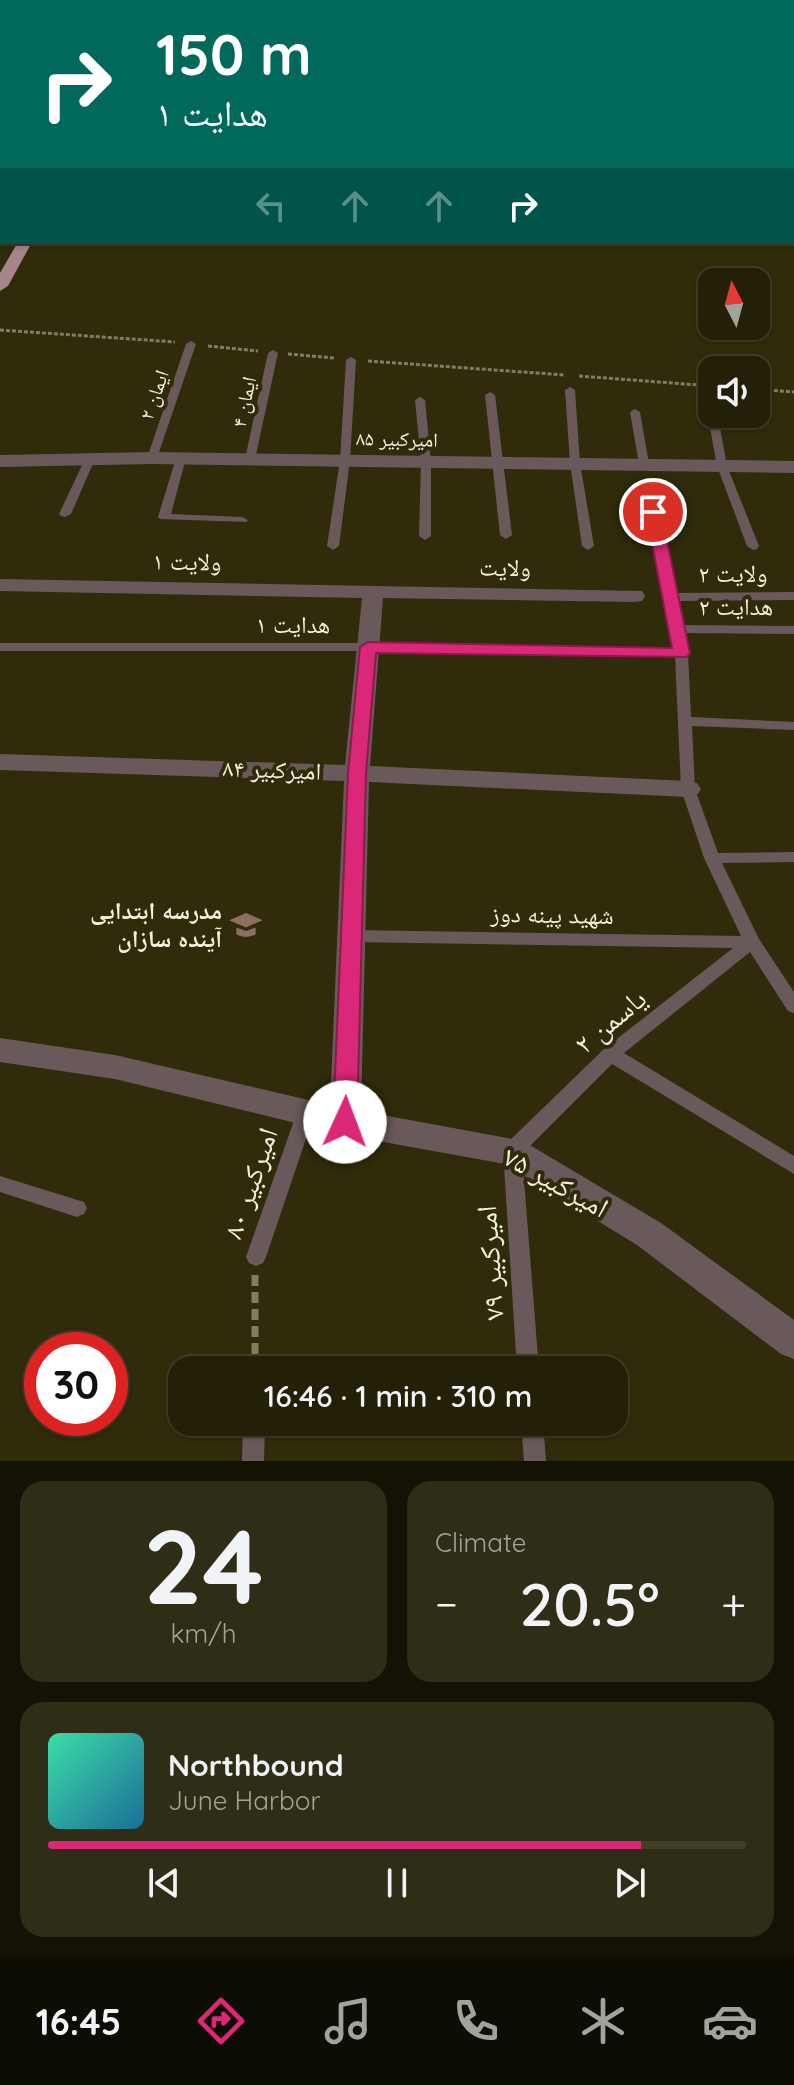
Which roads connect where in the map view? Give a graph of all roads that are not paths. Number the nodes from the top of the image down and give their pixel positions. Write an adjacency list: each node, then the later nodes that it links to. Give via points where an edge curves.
1 (24, 244): 2 (main road)
2 (0, 286)
3 (191, 344): 11 (lane, ایمان ۲)
4 (273, 353): 14 (lane, ایمان ۴)
5 (351, 360): 15 (lane)
6 (570, 390): 19 (lane)
7 (490, 395): 18 (lane)
8 (420, 400): 17 (lane)
9 (635, 412): 20 (lane)
10 (715, 428): 21 (lane)
11 (152, 458): 12 (street, امیرکبیر ۸۵); 13 (street, امیرکبیر ۸۵)
12 (181, 458): 14 (street, امیرکبیر ۸۵); 25 (lane, via 164,517)
13 (90, 459): 16 (street, امیرکبیر ۸۵); 24 (lane)
14 (250, 459): 15 (street, امیرکبیر ۸۵)
15 (345, 460): 17 (street, امیرکبیر ۸۵); 28 (lane)
16 (0, 461)
17 (426, 461): 18 (street, امیرکبیر ۸۵); 27 (lane)
18 (496, 461): 19 (street, امیرکبیر ۸۵); 26 (lane)
19 (575, 463): 20 (street, امیرکبیر ۸۵); 29 (lane)
20 (644, 464): 21 (street, امیرکبیر ۸۵)
21 (722, 466): 22 (street, امیرکبیر ۸۵); 30 (lane)
22 (794, 467)
23 (647, 484): 35 (lane)
24 (65, 514)
25 (242, 520)
26 (506, 535)
27 (425, 536)
28 (333, 546)
29 (588, 546)
30 (753, 546)
31 (0, 585): 32 (street, ولایت ۱)
32 (373, 591): 33 (street, ولایت); 39 (street)
33 (634, 596)
34 (794, 596): 35 (lane, ولایت ۲)
35 (671, 597): 36 (lane)
36 (678, 629): 37 (lane, هدایت ۲); 40 (lane)
37 (794, 630)
38 (0, 647): 39 (lane, هدایت ۱)
39 (368, 647): 40 (lane, هدایت ۱); 44 (street)
40 (681, 653): 41 (lane)
41 (688, 721): 42 (lane); 45 (lane)
42 (794, 726)
43 (0, 762): 44 (street, امیرکبیر ۸۴)
44 (357, 773): 45 (street, امیرکبیر ۸۴); 48 (street)
45 (688, 789): 47 (lane)
46 (794, 857): 47 (lane)
47 (712, 858): 49 (lane)
48 (352, 936): 49 (lane, شهید پینه دوز); 54 (street)
49 (752, 942): 50 (lane); 52 (lane, یاسمن ۲)
50 (794, 1006)
51 (0, 1050): 53 (street, امیرکبیر ۷۵, via 115,1067)
52 (610, 1054): 55 (lane, یاسمن ۲); 56 (lane)
53 (306, 1112): 54 (street, امیرکبیر ۷۵); 59 (lane, امیرکبیر ۸۰)
54 (345, 1122): 55 (street, امیرکبیر ۷۵)
55 (512, 1151): 60 (street, امیرکبیر ۷۵, via 649,1234); 61 (lane, امیرکبیر ۷۹)
56 (794, 1166)
57 (0, 1184): 58 (lane)
58 (77, 1208)
59 (256, 1257)
60 (794, 1342)
61 (527, 1356)
62 (254, 1436): 64 (lane)
63 (533, 1436): 65 (lane)
64 (253, 1461)
65 (535, 1461)

